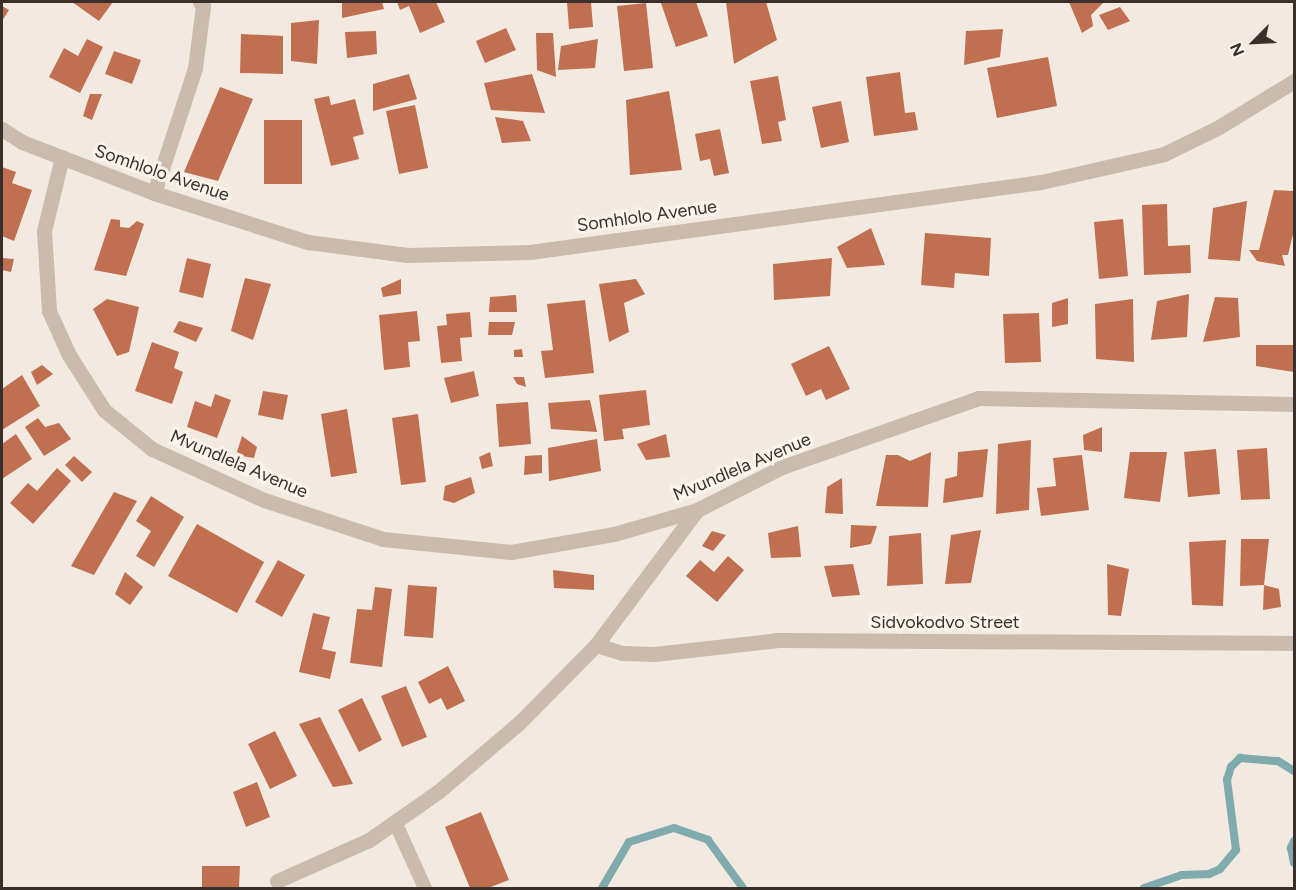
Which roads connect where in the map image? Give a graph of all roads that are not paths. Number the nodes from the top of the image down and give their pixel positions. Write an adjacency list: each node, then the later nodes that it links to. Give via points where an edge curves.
1 (200, 2): 5 (street, via 203,6 195,68)
2 (1294, 81): 5 (street, Somhlolo Avenue, via 1219,127 1164,154 1041,182 530,252 407,255 308,242)
3 (2, 129): 4 (street, Somhlolo Avenue)
4 (62, 157): 5 (street, Somhlolo Avenue); 7 (street, Mvundlela Avenue, via 44,231 49,311 69,355 104,410 152,449 264,500 383,539 511,552 614,534)
5 (154, 193)
6 (1294, 404): 7 (street, Mvundlela Avenue, via 979,398 782,467)
7 (697, 510): 9 (street)
8 (1294, 643): 9 (street, Sidvokodvo Street, via 778,640 654,654 622,653)
9 (596, 645): 10 (street, via 519,723 439,791)
10 (394, 822): 11 (street, via 369,840); 12 (lane)
11 (277, 881)
12 (425, 888)

